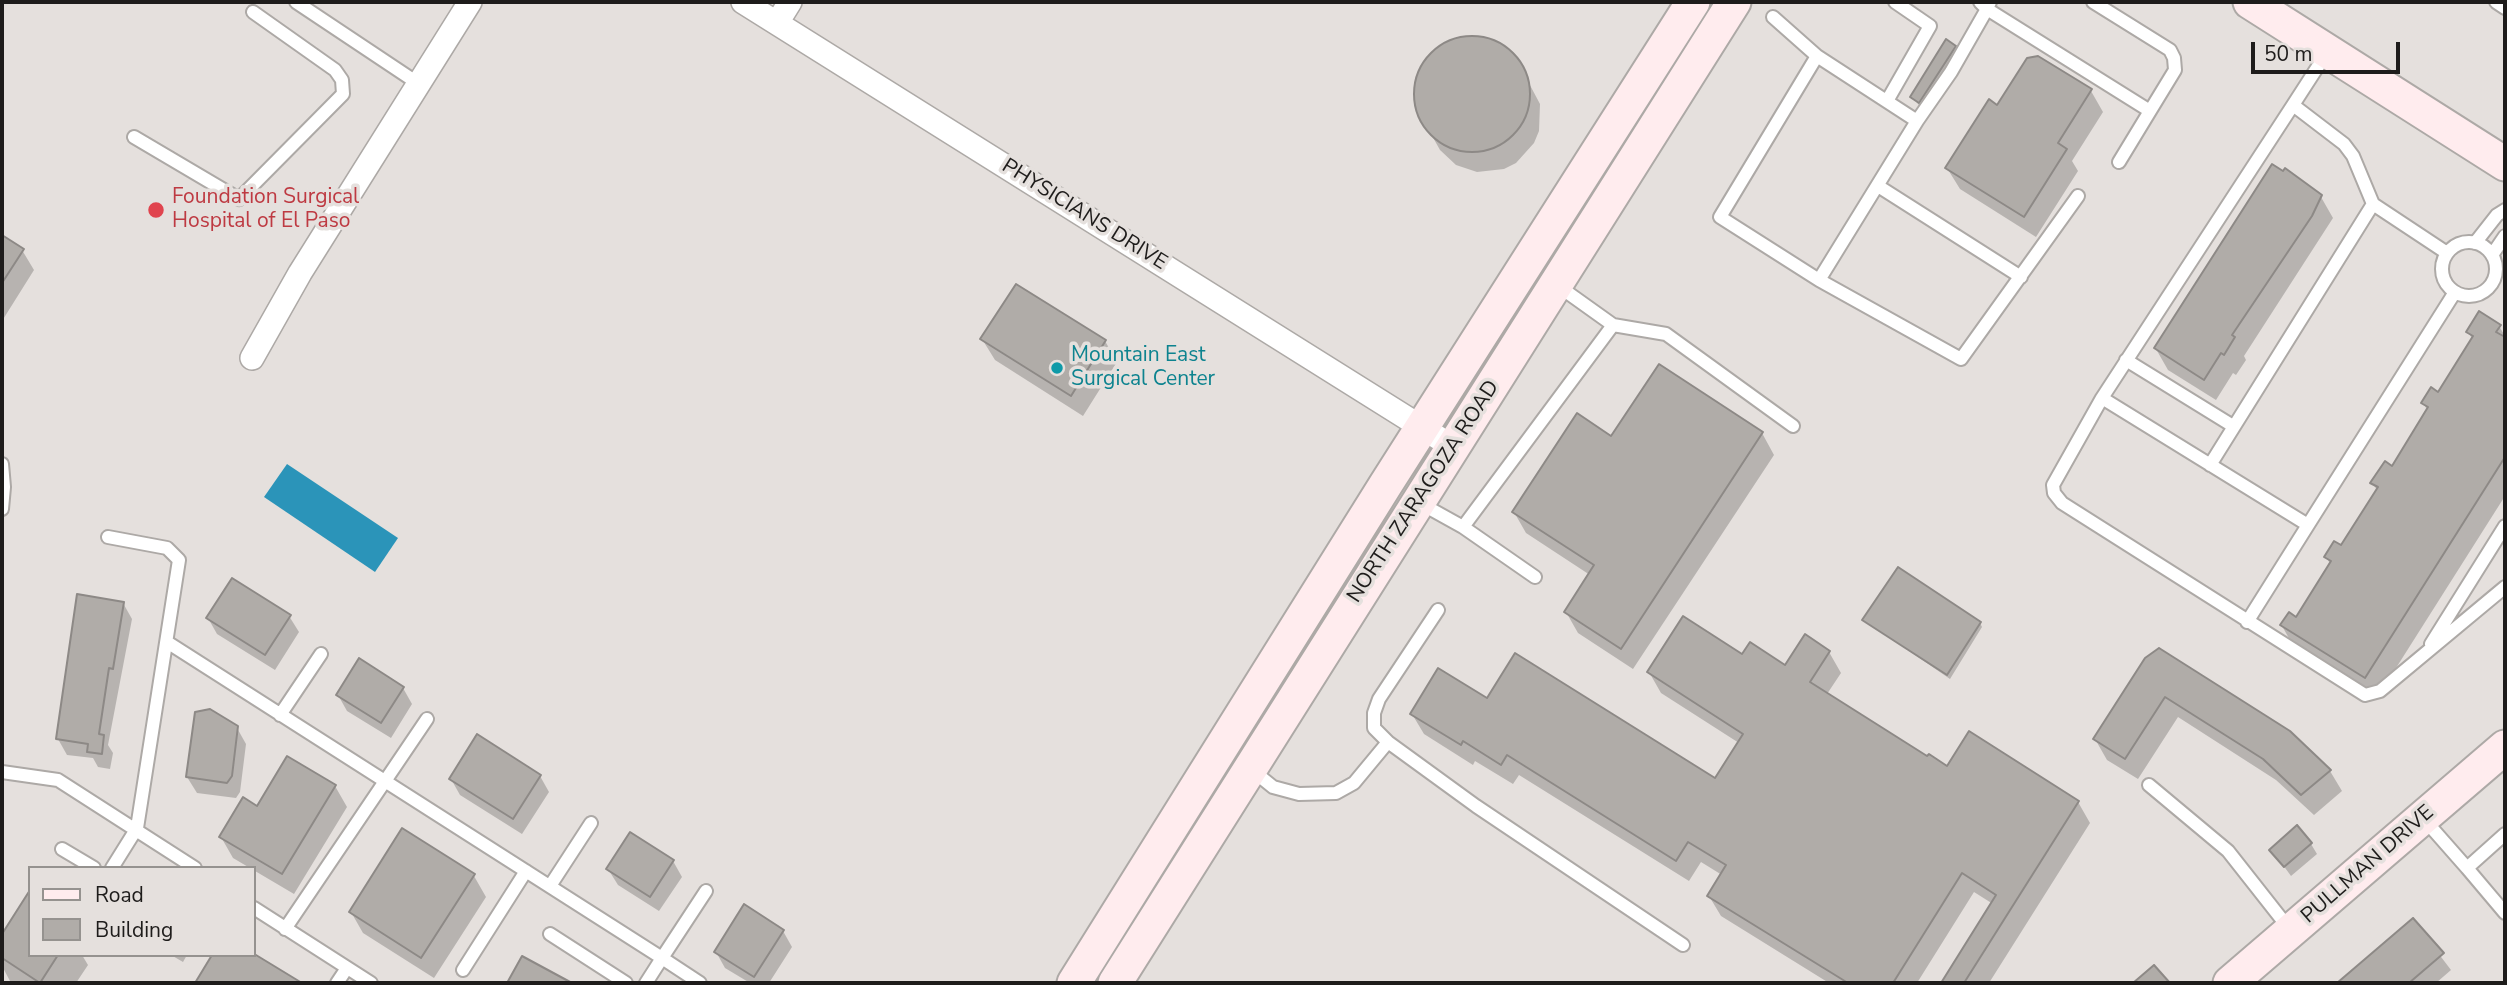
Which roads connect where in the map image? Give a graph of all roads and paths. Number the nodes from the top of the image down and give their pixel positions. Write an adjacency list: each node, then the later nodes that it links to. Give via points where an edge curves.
1 (296, 2): 18 (lane)
2 (470, 2): 18 (street)
3 (743, 2): 15 (street, PHYSICIANS DRIVE)
4 (790, 2): 15 (street)
5 (1693, 2): 26 (main road, NORTH ZARAGOZA ROAD)
6 (1734, 2): 38 (main road, NORTH ZARAGOZA ROAD)
7 (1895, 2): 19 (lane, via 1930,26)
8 (2092, 2): 21 (lane, via 2170,50 2175,71)
9 (2250, 2): 16 (main road)
10 (2496, 2): 12 (lane)
11 (1986, 4): 21 (lane); 22 (lane, via 1951,72)
12 (2505, 8)
13 (253, 12): 23 (lane, via 335,70 343,94 239,199)
14 (1773, 17): 17 (lane)
15 (777, 23): 47 (street, PHYSICIANS DRIVE)
16 (2328, 50): 20 (lane); 25 (main road)
17 (1817, 56): 19 (lane); 36 (lane, via 1720,217)
18 (419, 84): 42 (street)
19 (1887, 102): 22 (lane)
20 (2293, 105): 29 (lane, via 2344,144); 43 (lane)
21 (2150, 111): 24 (lane)
22 (1917, 121): 27 (lane)
23 (134, 137)
24 (2119, 162)
25 (2505, 164)
26 (1584, 174): 38 (main road, via 1585,200 1548,266); 47 (main road, NORTH ZARAGOZA ROAD)
27 (1878, 186): 35 (lane); 36 (lane)
28 (2078, 197): 35 (lane)
29 (2373, 204): 33 (lane); 46 (lane)
30 (2505, 210): 32 (lane)
31 (2505, 236): 34 (lane)
32 (2475, 243): 33 (lane, via 2462,243); 34 (lane)
33 (2447, 253): 40 (lane, via 2442,270)
34 (2492, 255): 37 (lane)
35 (2021, 276): 36 (lane, via 1961,359)
36 (1819, 279)
37 (2493, 281): 39 (lane); 40 (lane, via 2472,296)
38 (1557, 285): 41 (lane); 48 (main road, NORTH ZARAGOZA ROAD)
39 (2505, 289)
40 (2455, 292): 53 (lane)
41 (1614, 325): 45 (lane, via 1666,334); 55 (lane)
42 (252, 358)
43 (2126, 360): 44 (lane); 46 (lane)
44 (2102, 398): 50 (lane); 60 (lane, via 2053,485 2054,493 2062,503)
45 (1793, 426)
46 (2234, 426): 50 (lane)
47 (1425, 428): 48 (street, PHYSICIANS DRIVE); 77 (main road, NORTH ZARAGOZA ROAD)
48 (1453, 447): 51 (main road, NORTH ZARAGOZA ROAD)
49 (2, 464): 52 (lane)
50 (2210, 465): 53 (lane)
51 (1418, 502): 55 (lane); 68 (main road, NORTH ZARAGOZA ROAD)
52 (2, 509)
53 (2308, 525): 60 (lane)
54 (2505, 526): 63 (lane)
55 (1463, 527): 57 (lane)
56 (108, 537): 61 (lane, via 167,548 179,559)
57 (1535, 577)
58 (2505, 587): 63 (lane)
59 (1438, 610): 66 (lane, via 1379,699 1374,728)
60 (2247, 622): 63 (lane, via 2365,695 2380,691)
61 (167, 642): 64 (lane); 74 (lane)
62 (321, 654): 64 (lane)
63 (2425, 654)
64 (280, 715): 70 (lane)
65 (428, 719): 70 (lane)
66 (1388, 742): 68 (lane, via 1354,783 1336,793 1300,794 1273,787); 91 (lane)
67 (2505, 747): 72 (main road, PULLMAN DRIVE)
68 (1249, 768): 87 (main road, NORTH ZARAGOZA ROAD)
69 (2, 772): 74 (lane, via 58,780)
70 (385, 781): 82 (lane); 88 (lane)
71 (2150, 785): 89 (lane, via 2228,851)
72 (2423, 818): 81 (lane); 89 (main road, PULLMAN DRIVE)
73 (591, 823): 83 (lane)
74 (137, 828): 79 (lane); 80 (lane)
75 (2505, 834): 81 (lane)
76 (62, 849): 78 (lane)
77 (1158, 850): 87 (main road, via 1161,870 1149,901); 100 (main road, NORTH ZARAGOZA ROAD)
78 (91, 866)
79 (113, 866)
80 (192, 866)
81 (2467, 868): 86 (lane)
82 (526, 871): 83 (lane); 94 (lane)
83 (550, 886): 92 (lane)
84 (706, 891): 92 (lane)
85 (256, 909): 88 (lane)
86 (2505, 912)
87 (1151, 924): 101 (main road, NORTH ZARAGOZA ROAD)
88 (285, 929): 93 (lane)
89 (2291, 931): 102 (main road, PULLMAN DRIVE)
90 (550, 934): 97 (lane)
91 (1683, 945)
92 (662, 958): 98 (lane); 99 (lane)
93 (346, 968): 95 (lane); 96 (lane)
94 (463, 970)
95 (337, 983)
96 (371, 983)
97 (626, 983)
98 (646, 983)
99 (700, 983)
100 (1074, 983)
101 (1115, 983)
102 (2230, 983)

